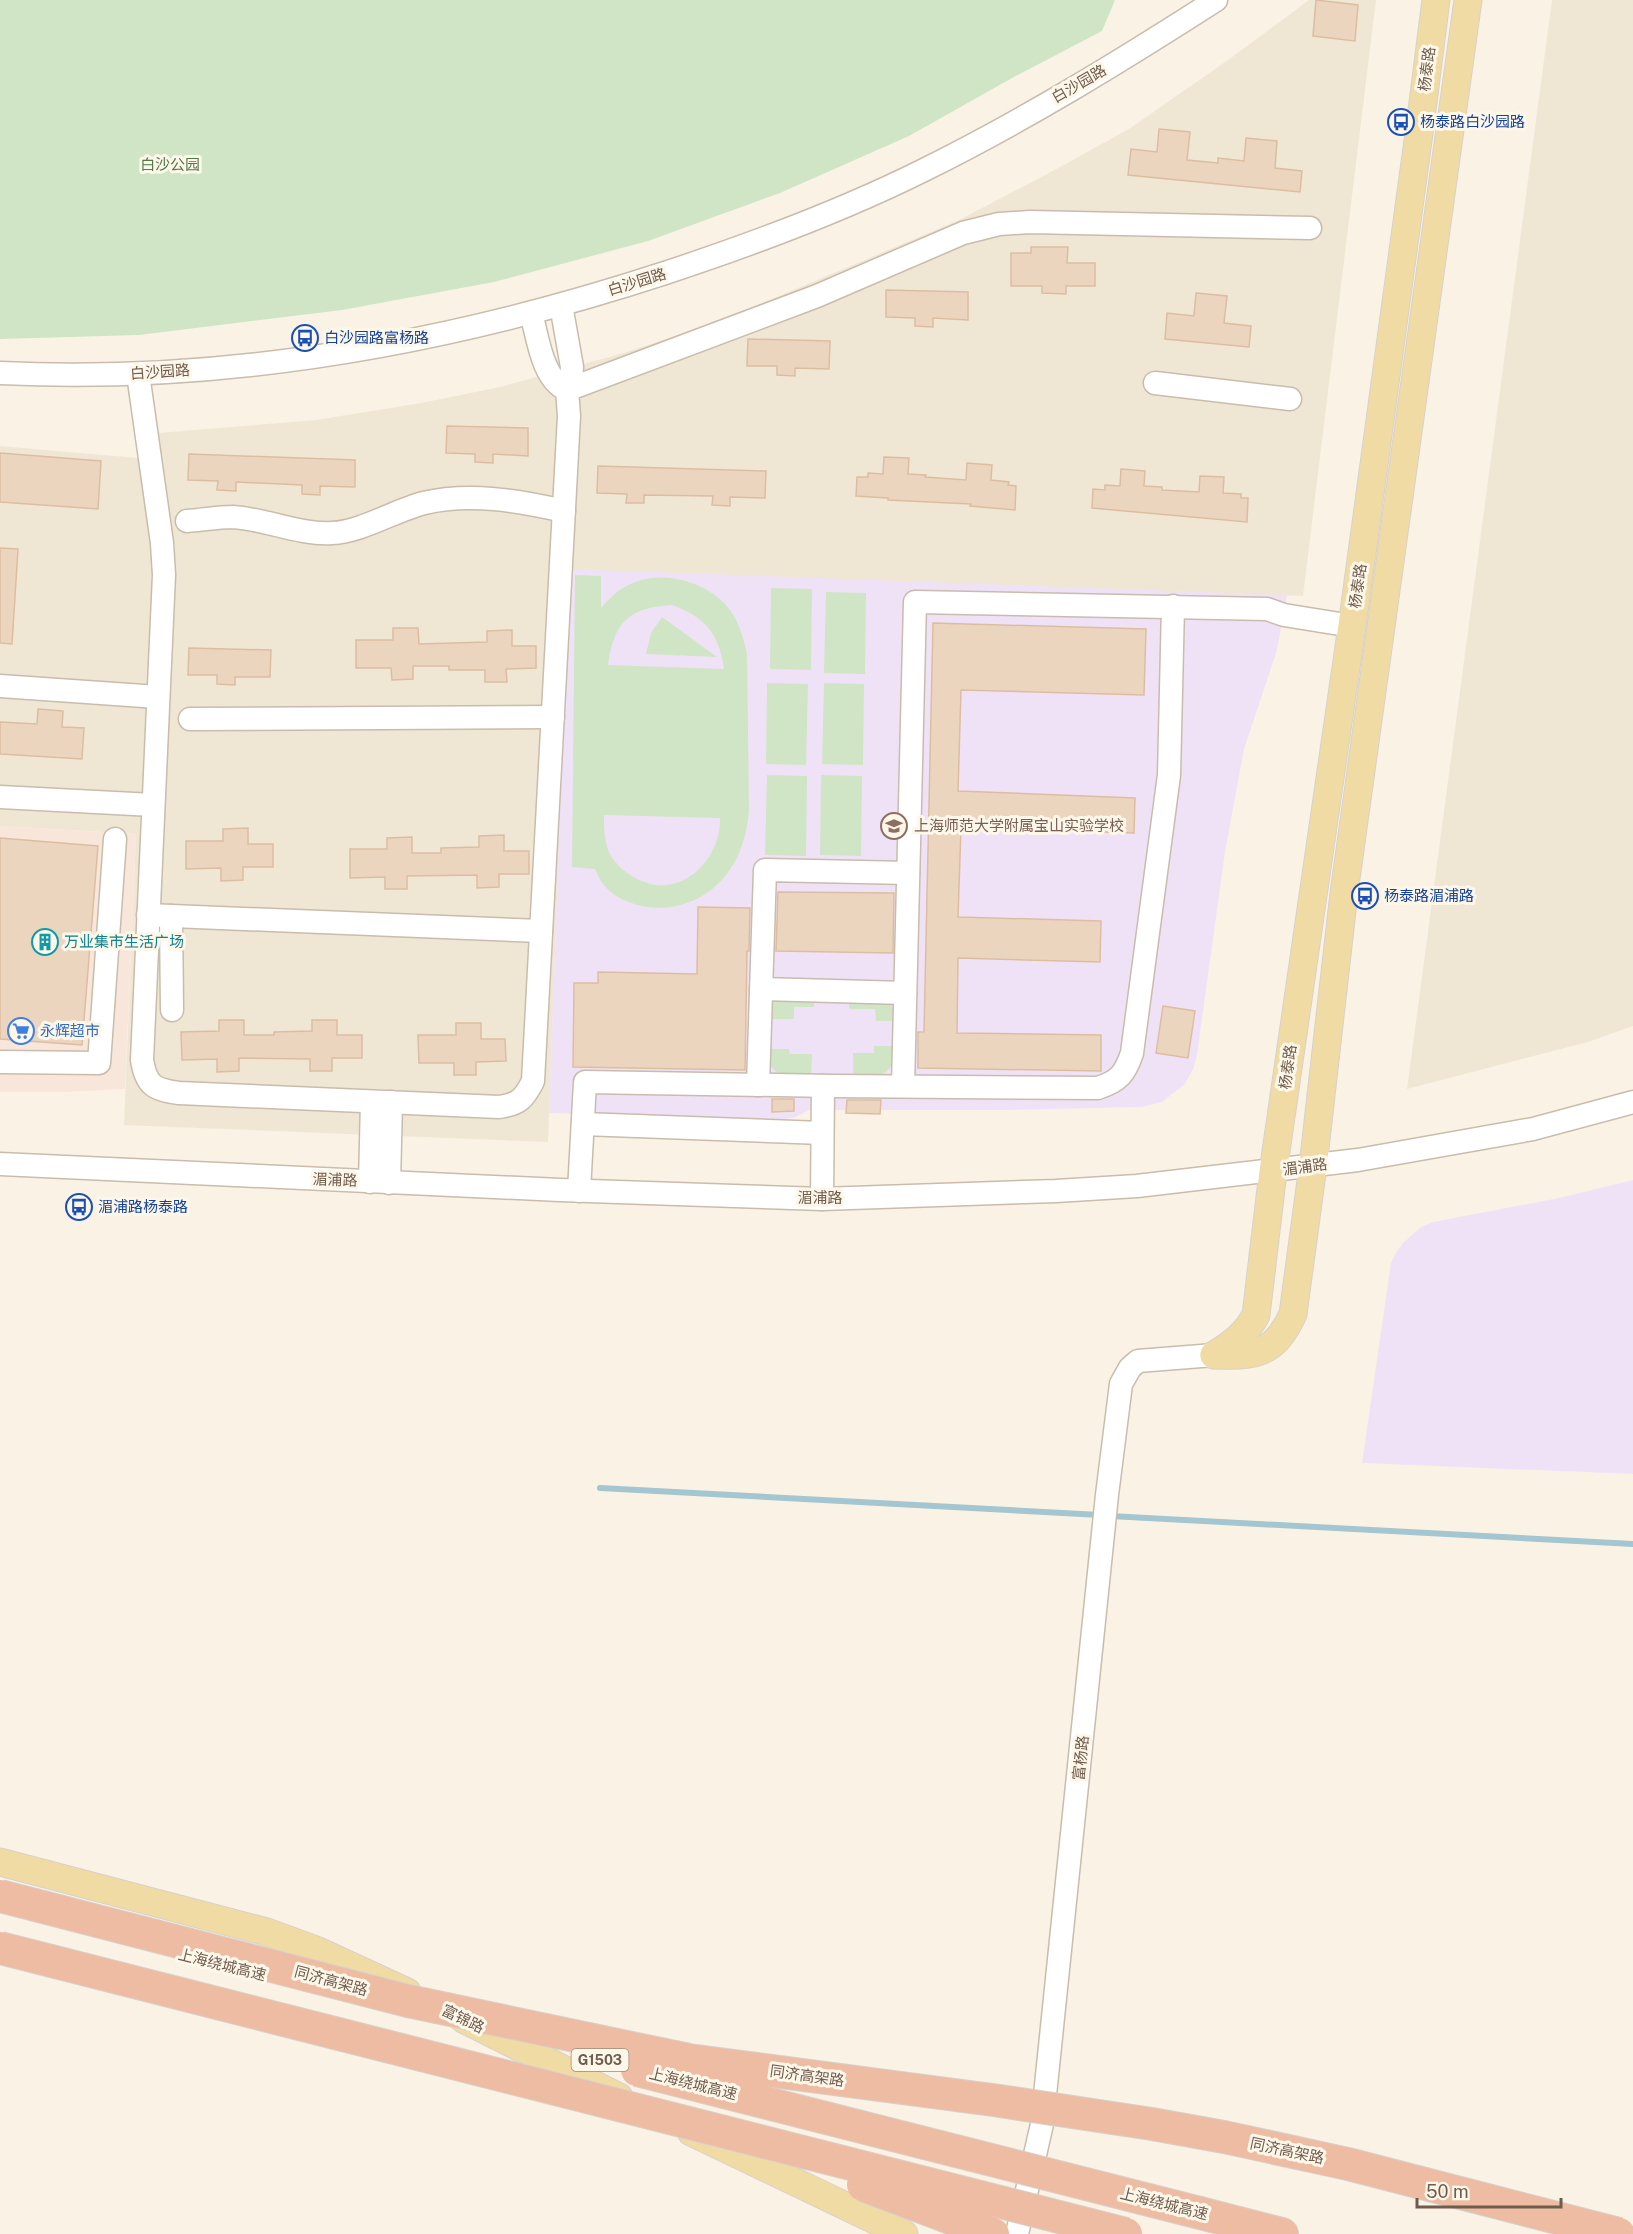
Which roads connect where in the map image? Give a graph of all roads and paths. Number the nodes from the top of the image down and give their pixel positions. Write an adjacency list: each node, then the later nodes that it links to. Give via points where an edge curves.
1 (1216, 0): 5 (street, 白沙园路, via 1030,113 923,171 732,251)
2 (1436, 0): 15 (main road, 杨泰路)
3 (1468, 0): 39 (main road, 杨泰路, via 1344,893)
4 (1310, 228): 10 (street, via 999,224 963,233 817,296)
5 (561, 305): 6 (street, 白沙园路); 10 (street, via 572,367)
6 (531, 313): 8 (street, 白沙园路, via 389,345 294,359); 10 (street, via 548,373)
7 (0, 373): 8 (street, 白沙园路)
8 (138, 374): 17 (street, via 164,575)
9 (1155, 383): 11 (street)
10 (567, 390): 12 (street)
11 (1290, 399)
12 (564, 511): 13 (street, via 527,502 471,498 424,503 333,533 233,517); 18 (street)
13 (187, 520)
14 (1173, 606): 15 (street, via 1267,609); 23 (street, via 915,602); 33 (street, via 1169,775 1132,1053 1126,1068 1114,1083 1098,1088)
15 (1352, 627): 40 (main road, 杨泰路)
16 (0, 686): 17 (street)
17 (158, 697): 21 (street)
18 (553, 717): 19 (street); 26 (street)
19 (190, 719)
20 (0, 797): 21 (street)
21 (153, 805): 24 (street)
22 (116, 839): 30 (street, via 99,1063)
23 (908, 873): 27 (street, via 765,870); 28 (street)
24 (148, 915): 25 (street); 34 (street, via 142,1060 145,1076 155,1087 179,1093)
25 (171, 916): 26 (street); 29 (street)
26 (542, 931): 34 (street, via 533,1081 526,1094 514,1105 499,1107)
27 (761, 990): 28 (street); 31 (street)
28 (905, 993): 33 (street)
29 (172, 1010)
30 (0, 1062)
31 (758, 1085): 32 (street); 36 (street, via 585,1082)
32 (823, 1086): 33 (street); 37 (street)
33 (903, 1086)
34 (381, 1102): 41 (street)
35 (1633, 1102): 39 (street, 湄浦路, via 1533,1129)
36 (584, 1124): 37 (street); 42 (street)
37 (822, 1133): 43 (street)
38 (0, 1164): 41 (street, 湄浦路)
39 (1313, 1166): 40 (street, 湄浦路); 44 (main road, 杨泰路, via 1293,1314 1284,1333 1266,1349 1243,1356)
40 (1273, 1172): 43 (street, 湄浦路, via 1056,1191); 44 (main road, 杨泰路, via 1256,1315 1237,1341)
41 (380, 1182): 42 (street, 湄浦路)
42 (579, 1191): 43 (street, 湄浦路)
43 (822, 1198)
44 (1214, 1355): 52 (street, 富杨路, via 1138,1361 1121,1384 1042,2124)
45 (0, 1862): 50 (main road, 富锦路, via 209,1915 316,1950)
46 (0, 1896): 55 (highway, 同济高架路, bridge, via 408,2001 689,2060 993,2100 1214,2135 1348,2164)
47 (0, 1908): 54 (highway, 上海绕城高速 / G1503, bridge)
48 (0, 1948): 53 (highway, G1503, bridge)
49 (0, 1960): 51 (highway, bridge, via 778,2160 861,2184)
50 (904, 2234)
51 (993, 2234)
52 (1017, 2234)
53 (1126, 2234)
54 (1282, 2234)
55 (1618, 2234)

